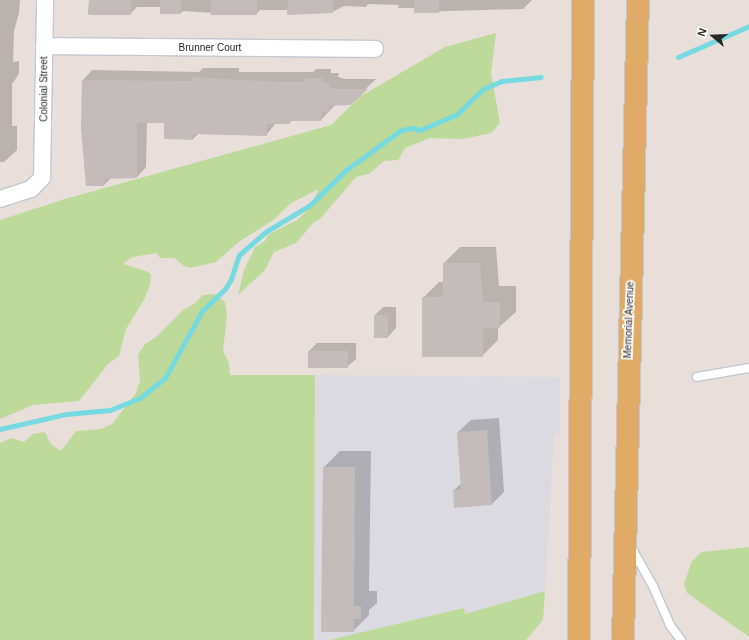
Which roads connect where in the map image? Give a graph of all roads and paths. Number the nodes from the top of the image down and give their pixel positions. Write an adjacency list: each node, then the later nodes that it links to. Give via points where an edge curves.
1 (45, 0): 4 (street, Colonial Street)
2 (583, 0): 10 (main road)
3 (638, 0): 9 (main road, Memorial Avenue)
4 (44, 46): 5 (street, Brunner Court); 6 (street, Colonial Street, via 42,178 32,188)
5 (375, 49)
6 (0, 199)
7 (749, 368): 8 (lane)
8 (697, 377)
9 (624, 536): 11 (main road, Memorial Avenue); 12 (lane)
10 (579, 640)
11 (623, 640)
12 (681, 640)

